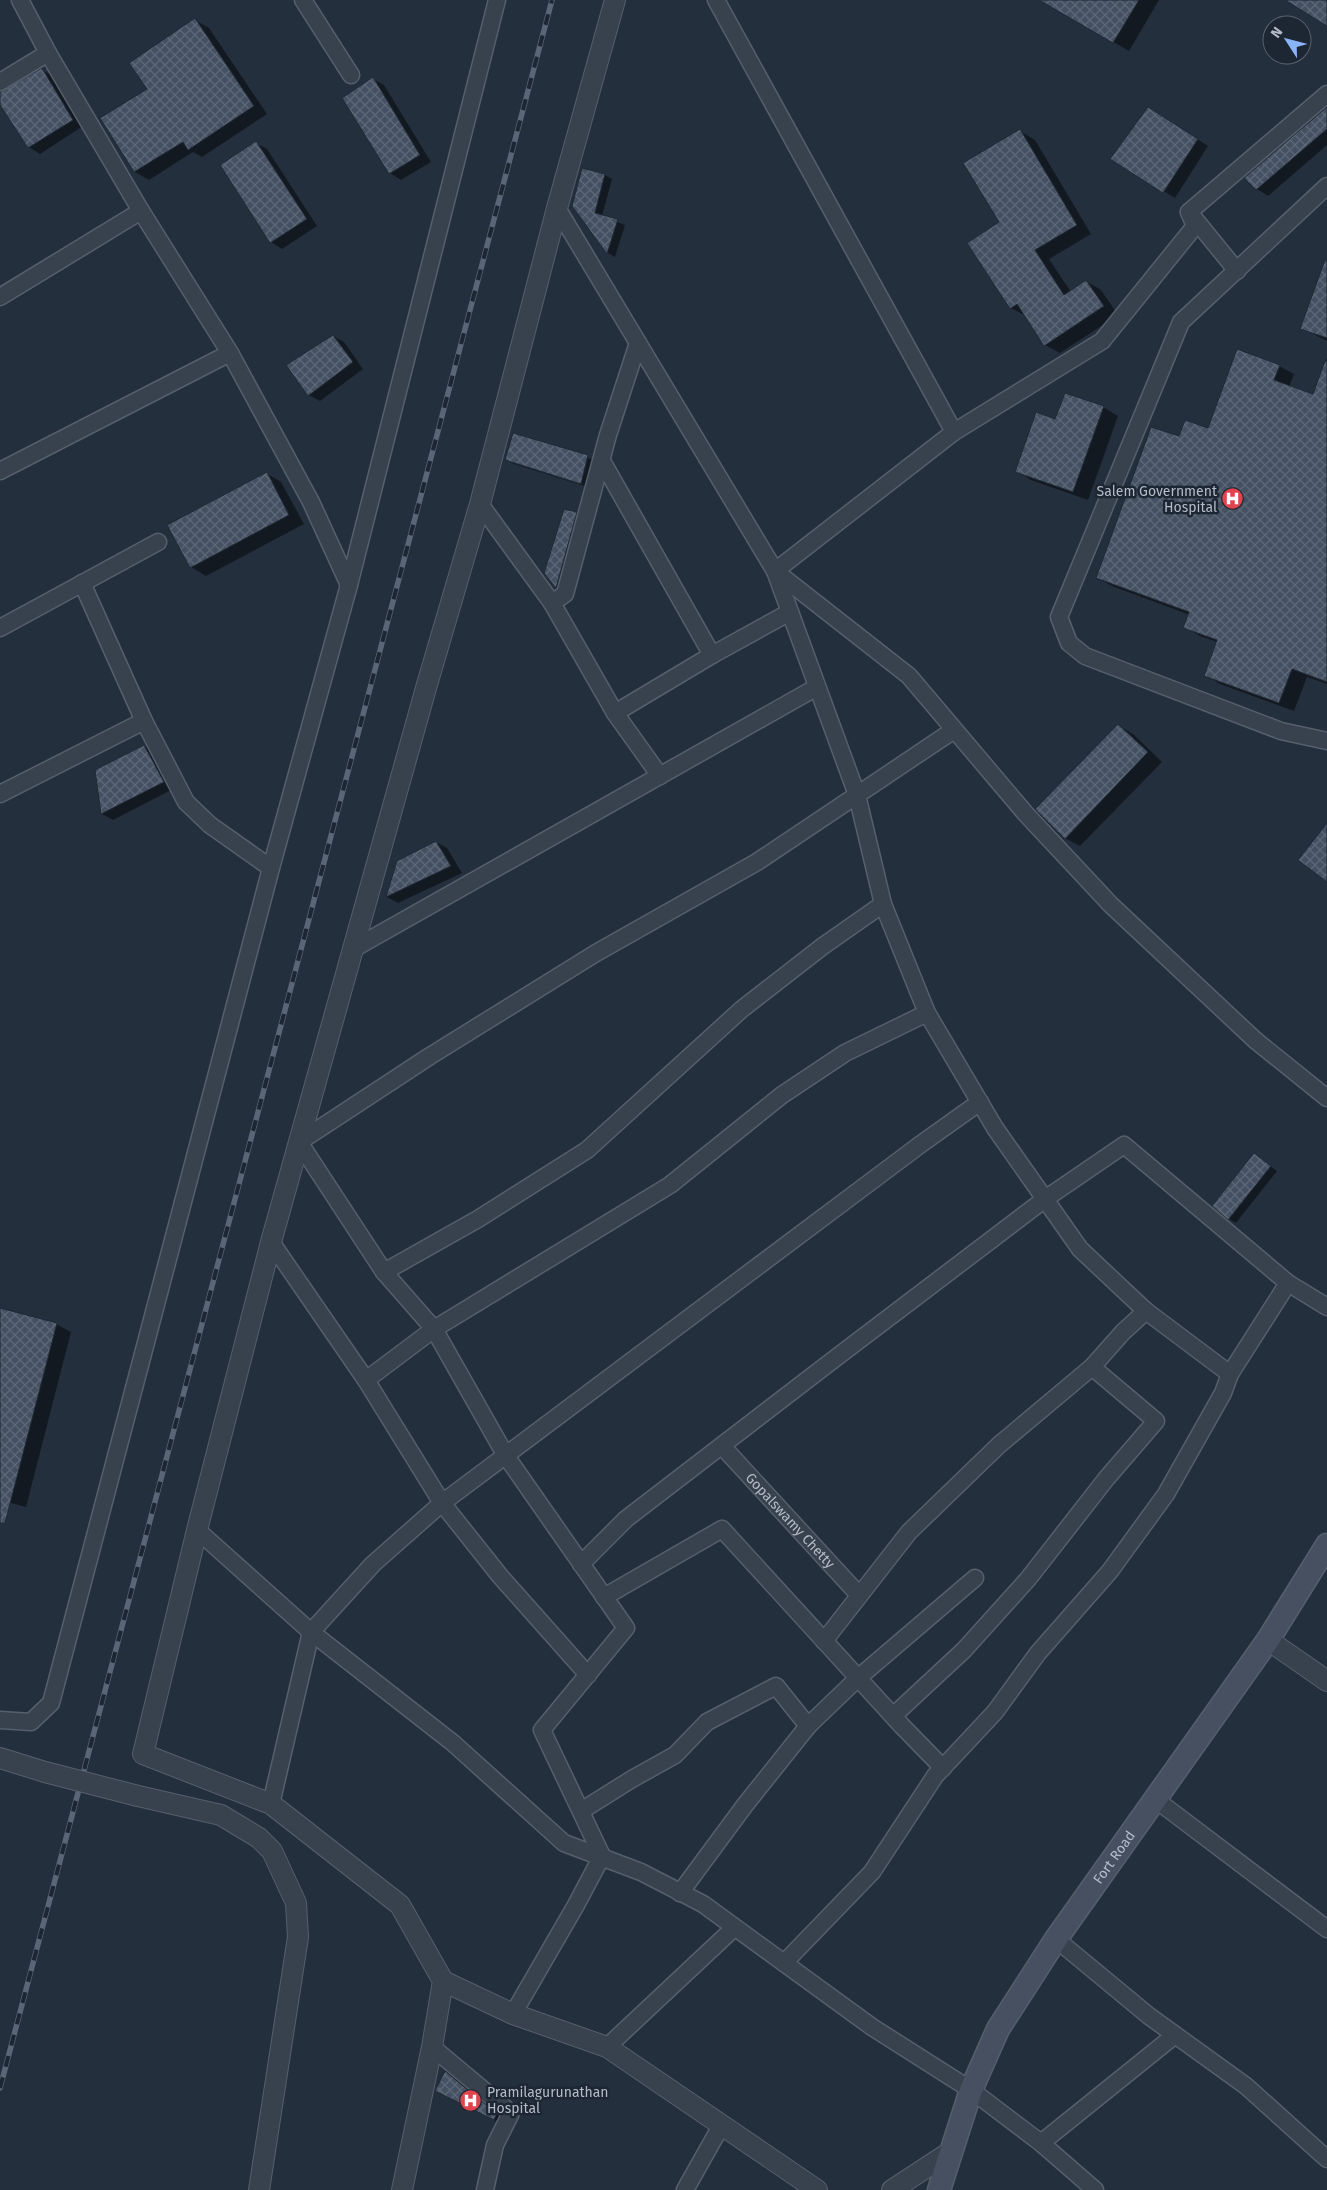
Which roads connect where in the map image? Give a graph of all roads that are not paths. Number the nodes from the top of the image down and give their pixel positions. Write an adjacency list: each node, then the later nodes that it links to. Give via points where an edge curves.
1 (20, 0): 6 (street)
2 (303, 0): 7 (street)
3 (497, 0): 25 (street)
4 (615, 0): 11 (street)
5 (716, 0): 18 (street)
6 (48, 53): 8 (street); 12 (street)
7 (350, 75)
8 (0, 82)
9 (1327, 94): 13 (street)
10 (1327, 186): 14 (street)
11 (557, 208): 16 (street); 21 (street)
12 (141, 211): 15 (street); 17 (street)
13 (1189, 212): 14 (street); 18 (street, via 1196,226 1102,341)
14 (1237, 271): 34 (street, via 1181,322 1059,618 1069,643 1085,656 1281,731)
15 (0, 297)
16 (638, 343): 19 (street); 23 (street)
17 (230, 353): 20 (street); 25 (street, via 311,502)
18 (954, 432): 23 (street)
19 (602, 461): 26 (street, via 565,594); 29 (street)
20 (0, 471)
21 (480, 504): 26 (street); 40 (street)
22 (158, 542): 24 (street)
23 (775, 571): 27 (street); 33 (street, via 908,676)
24 (82, 583): 28 (street); 32 (street)
25 (349, 585): 38 (street)
26 (552, 603): 31 (street)
27 (790, 612): 29 (street); 30 (street)
28 (0, 628)
29 (712, 655): 31 (street)
30 (817, 687): 35 (street); 37 (street)
31 (615, 713): 35 (street)
32 (144, 721): 36 (street); 38 (street, via 186,802 210,825)
33 (954, 730): 37 (street); 42 (street, via 1024,813 1111,906 1255,1040)
34 (1327, 741)
35 (660, 776): 40 (street)
36 (0, 794)
37 (857, 795): 39 (street); 44 (street, via 757,862 596,953)
38 (271, 868): 71 (street, via 51,1703 31,1722)
39 (883, 904): 41 (street); 47 (street, via 742,1009 587,1150 478,1219)
40 (353, 950): 44 (street)
41 (927, 1013): 43 (street); 51 (street, via 845,1053 782,1095 670,1185)
42 (1327, 1098)
43 (980, 1102): 45 (street); 56 (street)
44 (299, 1142): 46 (street); 47 (street)
45 (1045, 1199): 48 (street, via 1124,1145); 50 (street, via 1080,1249); 55 (street)
46 (271, 1242): 54 (street); 58 (street)
47 (384, 1272): 51 (street)
48 (1288, 1283): 49 (street); 53 (street)
49 (1327, 1307)
50 (1146, 1310): 52 (street); 53 (street)
51 (434, 1330): 54 (street); 56 (street)
52 (1092, 1366): 62 (street, via 998,1445 909,1532); 70 (street, via 1156,1421 1028,1579 964,1650)
53 (1230, 1374): 74 (street, via 1223,1393 1166,1494 1110,1571 1038,1653 995,1712)
54 (366, 1380): 57 (street)
55 (722, 1446): 60 (street, via 626,1520); 62 (street, Gopalswamy Chetty)
56 (506, 1456): 57 (street); 60 (street)
57 (442, 1503): 64 (street, via 373,1564); 67 (street, via 500,1576)
58 (197, 1530): 64 (street); 76 (street, via 143,1754)
59 (1327, 1545): 65 (main road, Fort Road)
60 (581, 1564): 63 (street)
61 (975, 1578): 68 (street)
62 (858, 1594): 66 (street)
63 (604, 1597): 66 (street, via 722,1529); 67 (street, via 626,1628)
64 (311, 1632): 76 (street); 78 (street, via 453,1743 564,1843)
65 (1268, 1640): 69 (street); 75 (main road, Fort Road)
66 (824, 1641): 68 (street)
67 (588, 1674): 77 (street, via 542,1730)
68 (858, 1678): 70 (street); 72 (street)
69 (1327, 1681)
70 (893, 1716): 74 (street)
71 (0, 1720)
72 (808, 1726): 77 (street, via 776,1686 707,1722 675,1755); 79 (street)
73 (0, 1758): 94 (street, bridge, via 129,1794 222,1815 248,1829 272,1852 296,1903 298,1937)
74 (943, 1768): 83 (street, via 872,1872)
75 (1155, 1799): 81 (street); 82 (main road, Fort Road)
76 (271, 1804): 84 (street, via 400,1905)
77 (581, 1811): 78 (street)
78 (602, 1856): 79 (street); 85 (street)
79 (680, 1893): 80 (street, via 703,1904)
80 (734, 1928): 83 (street); 88 (street)
81 (1327, 1929)
82 (1056, 1939): 86 (street); 89 (main road, Fort Road, via 998,2029)
83 (784, 1964): 89 (street, via 872,2027)
84 (443, 1982): 85 (street); 87 (street)
85 (513, 2014): 88 (street)
86 (1175, 2035): 91 (street); 93 (street, via 1246,2086)
87 (432, 2047): 95 (street); 96 (street, via 511,2113 495,2145)
88 (607, 2047): 90 (street)
89 (971, 2090): 91 (street); 92 (main road, Fort Road)
90 (721, 2126): 97 (street); 98 (street)
91 (1041, 2143): 101 (street)
92 (950, 2152): 99 (street); 100 (main road, Fort Road)
93 (1327, 2159)
94 (259, 2190)
95 (402, 2190)
96 (484, 2190)
97 (685, 2190)
98 (817, 2190)
99 (892, 2190)
100 (939, 2190)
101 (1095, 2190)

